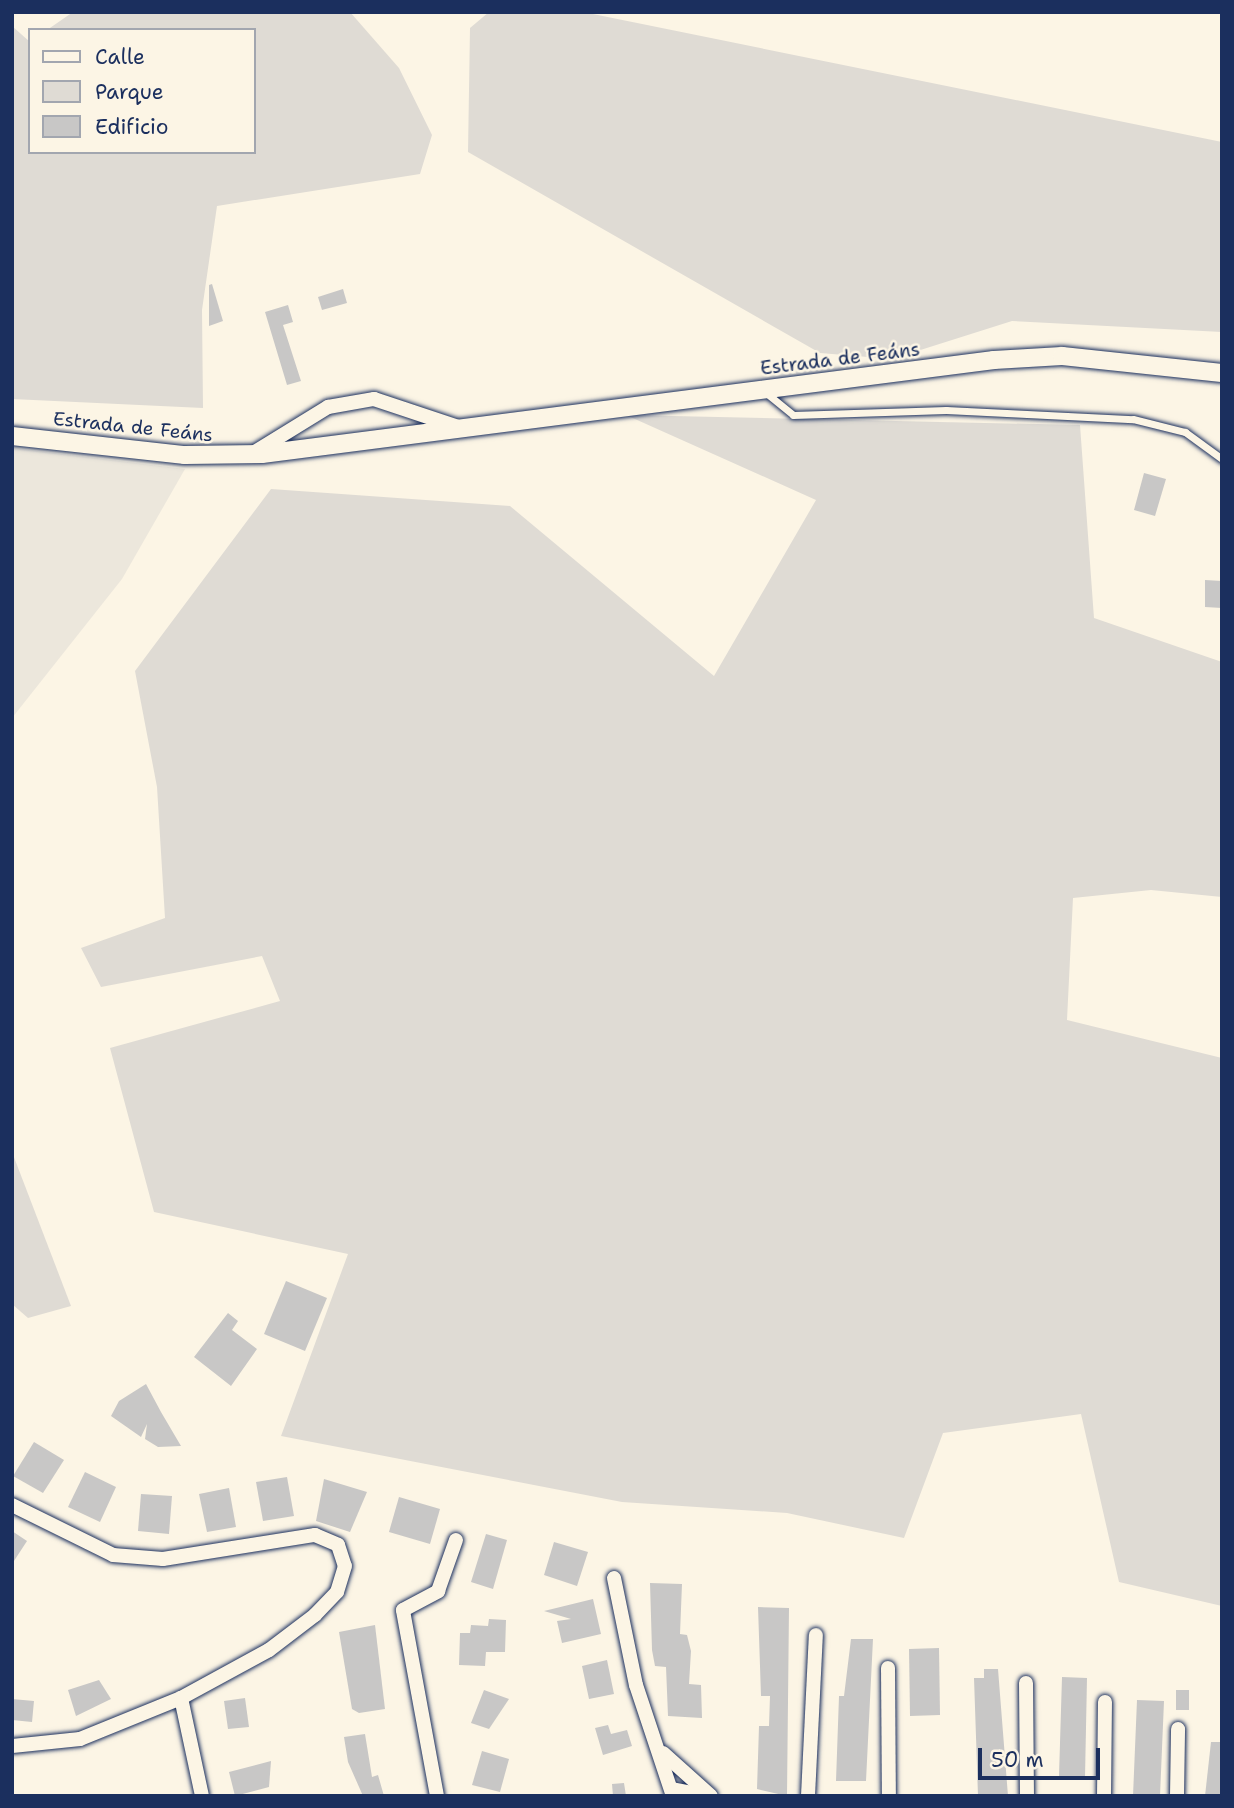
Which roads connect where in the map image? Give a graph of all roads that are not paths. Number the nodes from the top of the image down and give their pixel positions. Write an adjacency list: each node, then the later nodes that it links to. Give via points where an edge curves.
1 (1222, 373): 2 (street, Estrada de Feáns, via 1062,356)
2 (763, 390): 3 (street, Estrada de Feáns); 6 (lane, via 793,415 946,410 1133,419 1185,432)
3 (464, 429): 5 (street, Estrada de Feáns); 5 (street, Estrada de Feáns, via 374,399 316,412)
4 (12, 436): 5 (street, Estrada de Feáns, via 185,455)
5 (250, 455)
6 (1222, 459)
7 (12, 1506): 13 (street, via 113,1555 163,1559 315,1535 338,1545 344,1579 315,1615 269,1650)
8 (456, 1540): 20 (street, via 438,1591 402,1610)
9 (614, 1578): 17 (street, via 636,1685)
10 (816, 1635): 22 (street)
11 (888, 1668): 23 (street)
12 (1026, 1683): 24 (street)
13 (181, 1698): 16 (street, via 80,1739); 19 (street)
14 (1105, 1702): 25 (street)
15 (1178, 1729): 26 (street)
16 (12, 1746)
17 (659, 1749): 18 (street); 21 (street)
18 (673, 1792): 21 (street)
19 (202, 1796)
20 (437, 1796)
21 (709, 1796)
22 (808, 1796)
23 (889, 1796)
24 (1027, 1796)
25 (1104, 1796)
26 (1177, 1796)

